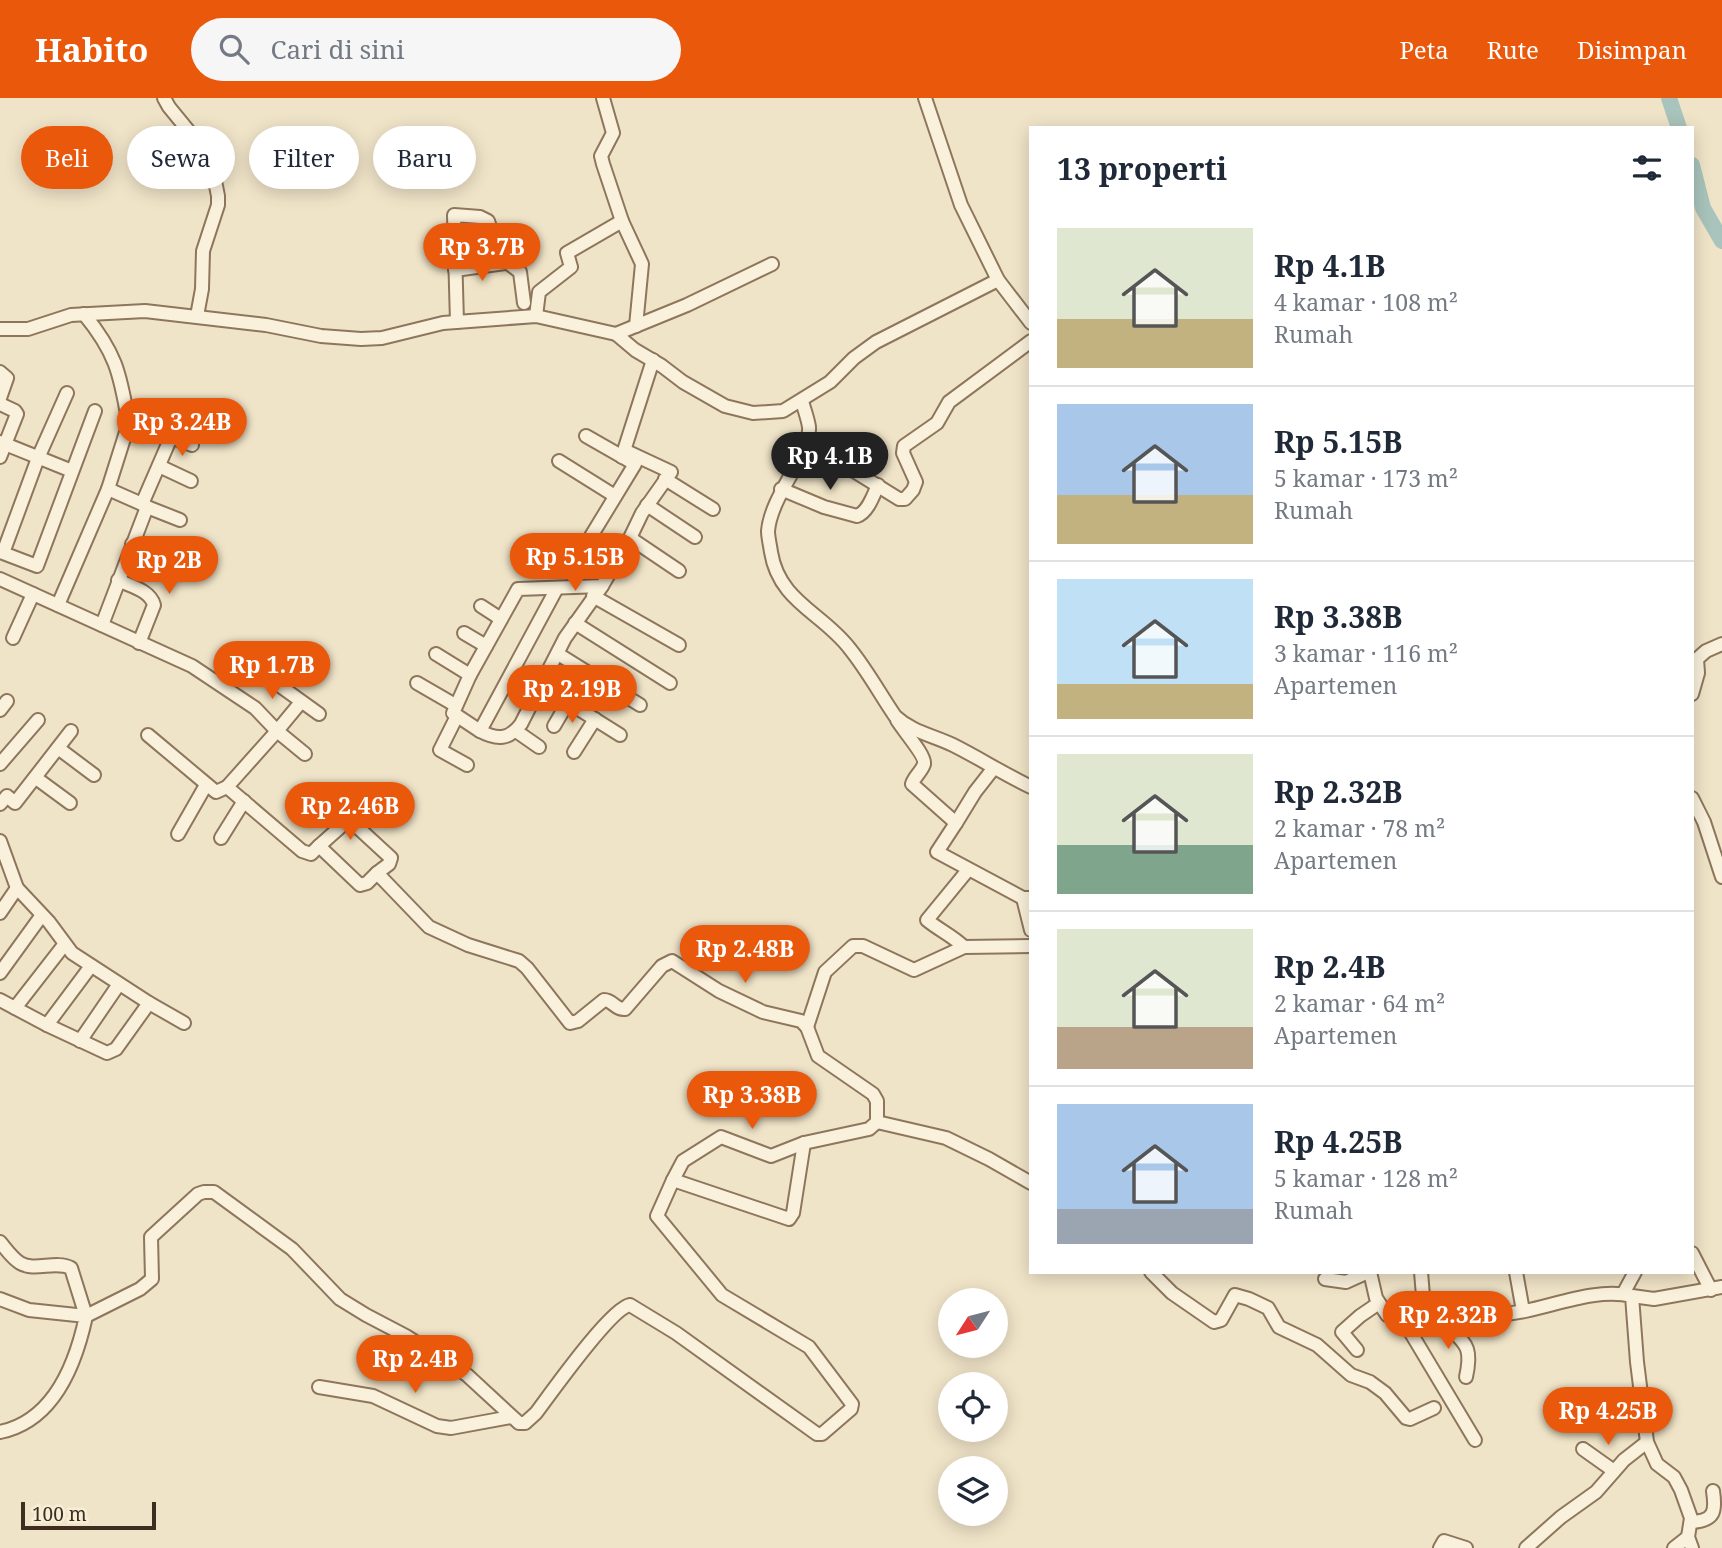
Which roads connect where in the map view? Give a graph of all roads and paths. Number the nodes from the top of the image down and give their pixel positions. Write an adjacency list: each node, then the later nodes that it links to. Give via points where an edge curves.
1 (164, 98): 11 (street, via 205,151 218,196 203,251)
2 (603, 98): 4 (street, via 613,133 601,156)
3 (925, 98): 8 (street, via 961,205)
4 (622, 221): 12 (street, via 567,253 571,267 538,292); 15 (street, via 642,264)
5 (505, 263): 7 (street); 7 (street, via 486,219 454,215); 9 (street, via 520,272)
6 (772, 264): 15 (street)
7 (455, 270): 14 (street)
8 (998, 280): 13 (street); 23 (street, via 876,342)
9 (524, 303)
10 (84, 314): 11 (street, via 145,311); 16 (street, via 28,329); 39 (street, via 113,356 128,420)
11 (197, 316): 14 (street, via 321,337 361,339)
12 (536, 316): 14 (street); 17 (street)
13 (1029, 320)
14 (457, 322)
15 (636, 326): 17 (street)
16 (0, 329)
17 (616, 334): 19 (street)
18 (1029, 342): 38 (street, via 949,402 937,423 904,446 916,482 907,498 899,499)
19 (653, 360): 23 (street, via 683,382 740,411 783,411); 30 (street)
20 (0, 372): 22 (street, via 8,378)
21 (67, 393): 32 (street)
22 (0, 398)
23 (802, 401): 27 (street, via 809,426)
24 (0, 404): 28 (street, via 16,413)
25 (95, 411): 35 (street)
26 (586, 436): 30 (street)
27 (807, 442): 38 (street); 40 (street)
28 (3, 443): 31 (street); 32 (street)
29 (192, 445): 34 (street, via 173,433)
30 (623, 453): 36 (street, via 671,472); 41 (street, via 635,464)
31 (0, 457)
32 (38, 458): 35 (street); 35 (street, via 3,553 19,560 37,566)
33 (559, 461): 41 (street)
34 (159, 466): 37 (street); 42 (street)
35 (72, 471)
36 (665, 479): 43 (street); 44 (street)
37 (191, 481)
38 (878, 485): 40 (street, via 866,509 857,516 824,508)
39 (108, 489): 42 (street); 57 (street)
40 (781, 489): 81 (street, via 768,532 780,581 850,649)
41 (615, 496): 49 (street)
42 (145, 505): 45 (street); 48 (street)
43 (647, 505): 46 (street); 47 (street)
44 (713, 509)
45 (180, 520)
46 (695, 537)
47 (630, 538): 51 (street); 55 (street)
48 (132, 544): 50 (street); 53 (street)
49 (579, 556)
50 (163, 558)
51 (679, 570)
52 (0, 579): 56 (street)
53 (118, 580): 61 (street); 64 (street, via 153,600)
54 (558, 588): 55 (street); 59 (street, via 518,589); 87 (street)
55 (598, 591): 60 (street); 66 (street)
56 (33, 594): 57 (street); 63 (street)
57 (58, 605): 61 (street)
58 (481, 606): 59 (street)
59 (501, 619): 67 (street)
60 (575, 623): 69 (street); 73 (street)
61 (102, 625): 64 (street)
62 (464, 633): 67 (street)
63 (13, 638)
64 (139, 643): 85 (street, via 192,666 255,708)
65 (1722, 644): 75 (street, via 1697,659)
66 (679, 645)
67 (486, 646): 71 (street)
68 (436, 654): 71 (street)
69 (558, 654): 74 (street); 78 (street)
70 (244, 660): 76 (street)
71 (470, 675): 79 (street)
72 (417, 683): 79 (street)
73 (670, 683)
74 (542, 686): 77 (street); 88 (street)
75 (1694, 687)
76 (301, 702): 80 (street); 85 (street)
77 (568, 702): 82 (street); 84 (street)
78 (640, 705)
79 (456, 711): 87 (street); 96 (street, via 440,750)
80 (319, 714)
81 (895, 716): 97 (street, via 918,733 952,745); 107 (street, via 923,756 922,768 912,783)
82 (595, 719): 90 (street); 93 (street)
83 (38, 720): 95 (street)
84 (554, 726)
85 (276, 730): 94 (street); 102 (street)
86 (71, 731): 92 (street)
87 (480, 731): 88 (street, via 505,738)
88 (516, 731): 91 (street)
89 (148, 735): 100 (street)
90 (620, 735)
91 (539, 747)
92 (58, 748): 98 (street); 99 (street)
93 (574, 752)
94 (304, 754)
95 (0, 764)
96 (467, 765)
97 (993, 769): 101 (street); 107 (street)
98 (94, 775)
99 (36, 778): 103 (street, via 15,803); 106 (street)
100 (206, 785): 102 (street, via 216,792); 108 (street)
101 (1029, 786)
102 (227, 787): 104 (street)
103 (2, 797)
104 (244, 801): 109 (street); 110 (street, via 302,851 311,854)
105 (1694, 802): 112 (street)
106 (70, 803)
107 (956, 823): 113 (street, via 937,852)
108 (178, 834)
109 (221, 838)
110 (319, 846): 114 (street, via 360,885); 114 (street, via 348,821 353,823 391,858)
111 (1, 847): 116 (street)
112 (1720, 862): 115 (street)
113 (968, 870): 117 (street); 122 (street, via 927,920)
114 (377, 873): 131 (street, via 429,927 468,946 519,961 570,1023 604,1000 625,1009 662,966 672,961 719,991 763,1012 802,1021)
115 (1722, 877)
116 (17, 888): 118 (street); 119 (street)
117 (1027, 898)
118 (0, 913)
119 (42, 915): 120 (street); 124 (street)
120 (64, 944): 123 (street); 128 (street)
121 (1029, 946): 122 (street)
122 (964, 947): 131 (street, via 914,970 863,946 849,948 825,972)
123 (91, 966): 125 (street); 130 (street)
124 (0, 973)
125 (119, 984): 127 (street); 132 (street)
126 (0, 1000): 128 (street)
127 (149, 1003): 129 (street); 132 (street, via 114,1052 102,1052)
128 (15, 1008): 130 (street)
129 (184, 1023)
130 (47, 1026): 132 (street)
131 (807, 1027): 133 (street, via 818,1056 873,1094)
132 (80, 1041)
133 (877, 1122): 134 (street, via 869,1129); 136 (street, via 946,1138)
134 (804, 1143): 135 (street, via 768,1156 721,1137 683,1161); 135 (street, via 789,1219)
135 (673, 1180): 159 (street, via 657,1215 664,1226 726,1298 809,1347 851,1401 851,1409 817,1434 630,1305 621,1307 527,1421 520,1424)
136 (1029, 1182)
137 (0, 1242): 152 (street, via 28,1267 63,1264 71,1268)
138 (1694, 1256): 146 (street)
139 (1153, 1274): 158 (street, via 1214,1322 1221,1320 1235,1295 1261,1304 1279,1327 1317,1345 1351,1375 1370,1382 1406,1418)
140 (1364, 1274): 145 (street, via 1346,1282)
141 (1370, 1274): 149 (street)
142 (1421, 1274): 150 (street)
143 (1516, 1274): 151 (street)
144 (1634, 1274): 147 (street)
145 (1325, 1279)
146 (1716, 1289): 147 (street, via 1654,1299)
147 (1627, 1295): 151 (street, via 1605,1294); 162 (street)
148 (0, 1299): 152 (street, via 29,1310)
149 (1379, 1303): 153 (street, via 1387,1315); 155 (street, via 1342,1332)
150 (1424, 1308): 153 (street); 154 (street)
151 (1523, 1311): 154 (street)
152 (86, 1316): 159 (street, via 152,1279 151,1237 198,1194 214,1192 292,1250 340,1298 467,1375); 160 (street, via 71,1370 47,1405 27,1421)
153 (1402, 1318): 161 (street)
154 (1444, 1322): 156 (street, via 1468,1348)
155 (1357, 1350)
156 (1466, 1377)
157 (320, 1387): 159 (street, via 387,1401 437,1426 451,1428)
158 (1434, 1408)
159 (511, 1417)
160 (0, 1432)
161 (1475, 1440)
162 (1647, 1443): 164 (street); 166 (street, via 1657,1464 1674,1477)
163 (1583, 1449): 164 (street)
164 (1614, 1471): 170 (street, via 1596,1492)
165 (1713, 1491): 166 (street, via 1715,1508 1707,1519)
166 (1693, 1522): 167 (street)
167 (1690, 1543): 171 (street)
168 (1440, 1548): 169 (street, via 1444,1541)
169 (1465, 1548)
170 (1526, 1548)
171 (1674, 1548)

